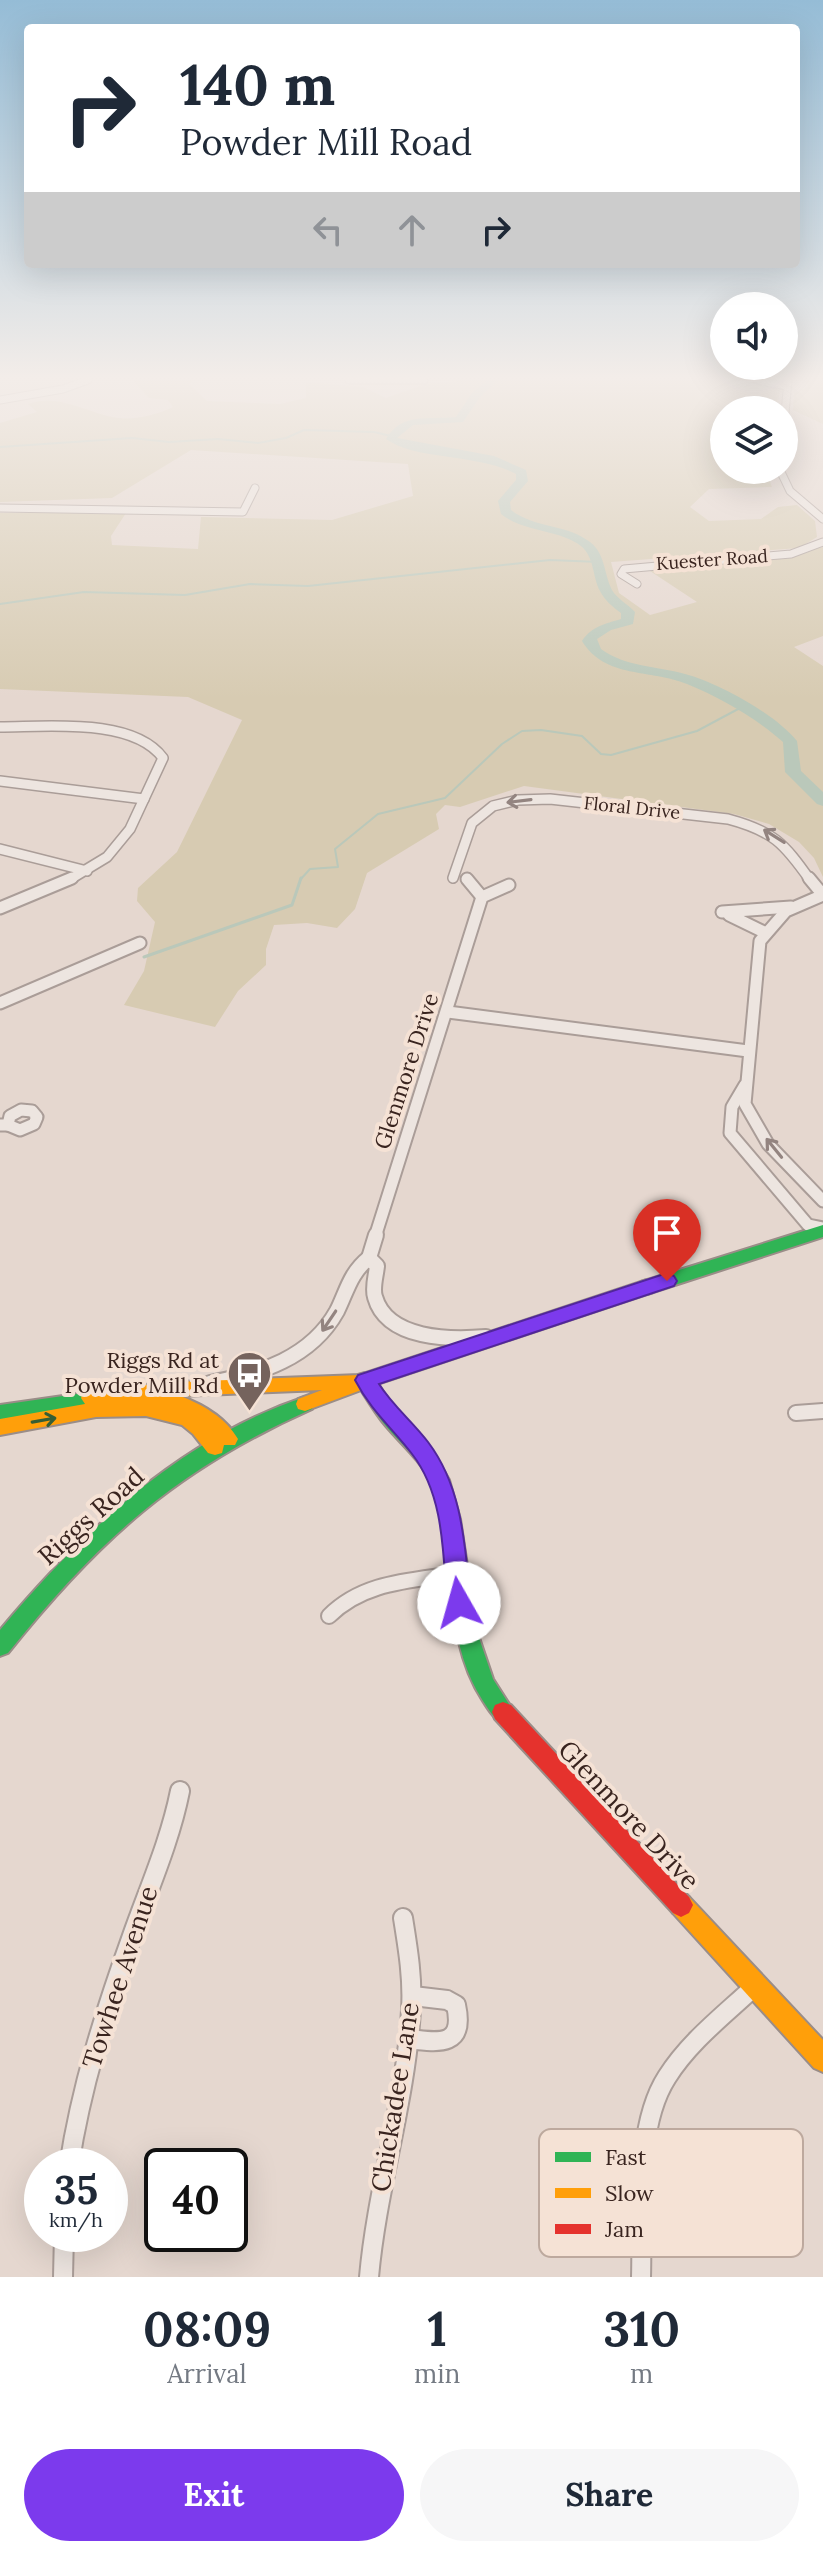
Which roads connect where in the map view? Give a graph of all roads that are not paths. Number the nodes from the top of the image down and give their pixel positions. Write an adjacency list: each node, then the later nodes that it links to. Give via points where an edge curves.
1 (785, 486): 4 (street)
2 (255, 488): 3 (street, via 243,512)
3 (0, 508)
4 (823, 519)
5 (823, 542): 6 (street, Kuester Road, via 791,554 624,569 621,574)
6 (637, 584)
7 (0, 727): 9 (street, via 112,731 150,740 163,758)
8 (0, 781): 9 (street)
9 (144, 799): 11 (street, via 120,844)
10 (0, 849): 11 (street)
11 (87, 871): 18 (street)
12 (453, 878): 15 (street, Floral Drive, one-way to 12, via 784,841 755,826 550,799 518,800 479,815)
13 (467, 879): 16 (street)
14 (509, 885): 16 (street)
15 (823, 895): 17 (street, Floral Drive)
16 (482, 897): 22 (street, Glenmore Drive)
17 (794, 907): 19 (street, Floral Drive); 19 (street, via 722,912)
18 (0, 908)
19 (766, 933): 23 (street, via 760,941)
20 (140, 943): 21 (street)
21 (0, 1003)
22 (448, 1012): 23 (street); 27 (street, Glenmore Drive)
23 (748, 1051): 24 (street)
24 (745, 1085): 25 (street, one-way to 24, via 749,1115); 26 (street, via 732,1106 730,1133 808,1225)
25 (823, 1201)
26 (823, 1230): 28 (main road)
27 (369, 1258): 28 (street, via 377,1266 375,1297 383,1314 402,1326 451,1339); 30 (street, one-way to 30, via 352,1269 334,1315 306,1349 273,1368)
28 (509, 1334): 29 (main road)
29 (365, 1380): 30 (main road); 36 (main road, Riggs Road); 37 (main road, Glenmore Drive, via 437,1477 451,1527)
30 (174, 1389): 31 (main road)
31 (90, 1398): 33 (main road); 36 (main road, via 170,1398 213,1420)
32 (823, 1411): 34 (street)
33 (0, 1413)
34 (796, 1413)
35 (0, 1427): 36 (main road, one-way to 36, via 74,1414 159,1411 186,1418)
36 (222, 1443): 39 (main road, Riggs Road, via 92,1543)
37 (454, 1574): 38 (street, via 359,1592 339,1602); 42 (main road, Glenmore Drive, via 470,1655 491,1697)
38 (329, 1616)
39 (0, 1646)
40 (180, 1791): 47 (street, Towhee Avenue, via 101,2026)
41 (403, 1918): 43 (street, Chickadee Lane)
42 (753, 1988): 45 (main road, Glenmore Drive); 46 (street, via 691,2047 659,2092)
43 (413, 1996): 44 (street, Chickadee Lane); 44 (street, via 456,2005 459,2027 443,2043)
44 (409, 2039): 51 (street, Chickadee Lane)
45 (823, 2059)
46 (651, 2129)
47 (71, 2148)
48 (64, 2252): 50 (street)
49 (642, 2257): 52 (street)
50 (63, 2277)
51 (369, 2277)
52 (641, 2277)

